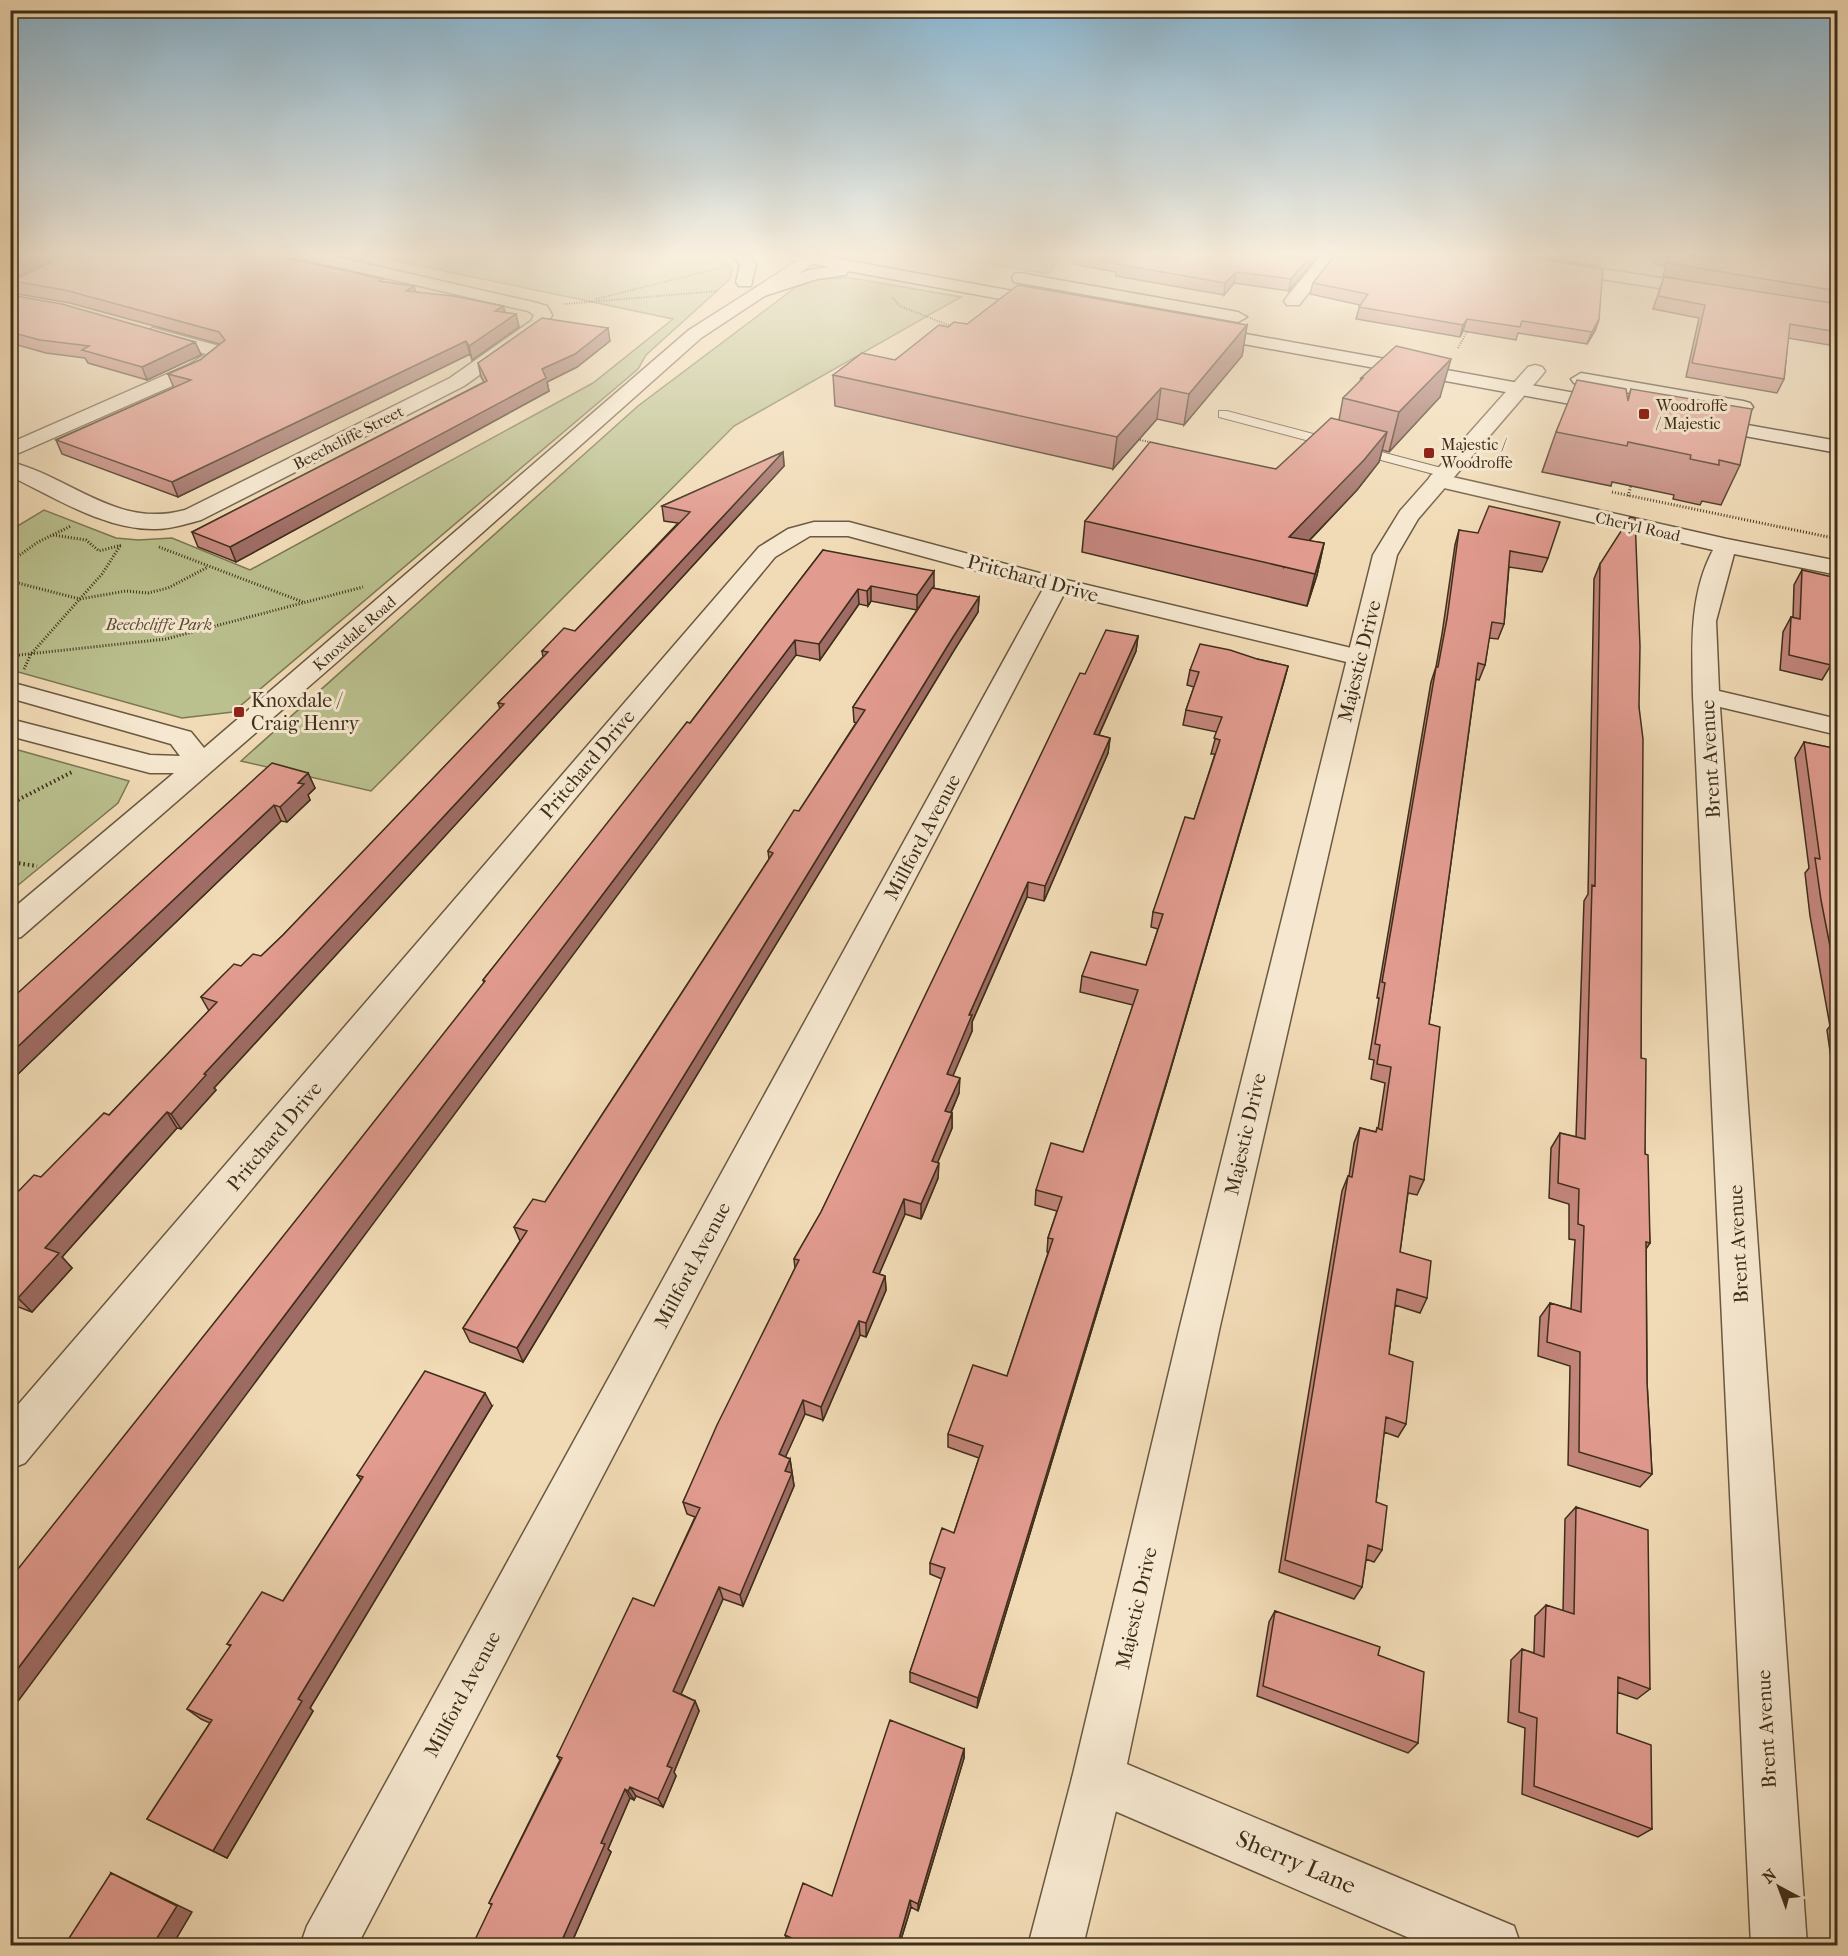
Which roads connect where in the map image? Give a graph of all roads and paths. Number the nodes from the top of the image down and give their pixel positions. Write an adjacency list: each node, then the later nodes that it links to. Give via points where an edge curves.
1 (203, 347): 17 (street, via 219,354 198,368)
2 (506, 347): 24 (street, Beechcliffe Street, via 457,382 219,504 168,522)
3 (680, 347): 46 (street, Knoxdale Road)
4 (1291, 347): 7 (street)
5 (1513, 367): 6 (street)
6 (1535, 371): 7 (street, Majestic Drive); 9 (street)
7 (1520, 389): 8 (street); 20 (street, Majestic Drive)
8 (1629, 409)
9 (1762, 411)
10 (1223, 414): 20 (lane)
11 (1804, 418): 14 (street)
12 (1686, 420): 14 (street)
13 (1128, 437): 15 (path)
14 (1801, 440): 16 (street)
15 (1162, 445)
16 (1838, 447)
17 (10, 451)
18 (10, 468): 23 (street, Beechcliffe Street)
19 (1635, 474): 22 (path)
20 (1442, 477): 29 (street, Cheryl Road); 41 (street, Majestic Drive, via 1408,516 1385,555)
21 (1605, 491): 22 (path)
22 (1628, 496): 26 (path)
23 (104, 510): 24 (street, Beechcliffe Street); 25 (path)
24 (139, 521): 28 (path)
25 (53, 535): 28 (path, via 86,540 99,551); 31 (path)
26 (1838, 539)
27 (130, 544): 28 (path)
28 (121, 545): 37 (path)
29 (1727, 546): 33 (street, Cheryl Road); 43 (street, Brent Avenue, via 1719,561 1704,621)
30 (158, 547): 32 (path)
31 (10, 562)
32 (208, 566): 37 (path, via 168,588); 38 (path)
33 (1838, 568)
34 (10, 581): 37 (path)
35 (372, 585): 38 (path)
36 (1057, 585): 41 (street, Pritchard Drive); 50 (street, Pritchard Drive, via 849,529 822,527 793,532 767,552); 52 (street, Millford Avenue)
37 (80, 599): 39 (path)
38 (304, 603): 39 (path, via 166,639)
39 (31, 654): 40 (path)
40 (10, 656)
41 (1359, 657): 51 (street, Majestic Drive, via 1200,1326)
42 (10, 690): 46 (street, via 181,738)
43 (1706, 696): 45 (street); 55 (street, Brent Avenue)
44 (10, 727): 46 (street, via 150,764)
45 (1838, 727)
46 (202, 765): 49 (street, Knoxdale Road)
47 (77, 770): 48 (path)
48 (10, 804)
49 (10, 929)
50 (10, 1448)
51 (1098, 1778): 53 (street, Majestic Drive); 54 (street, Sherry Lane)
52 (327, 1946)
53 (1055, 1946)
54 (1494, 1946)
55 (1779, 1946)

